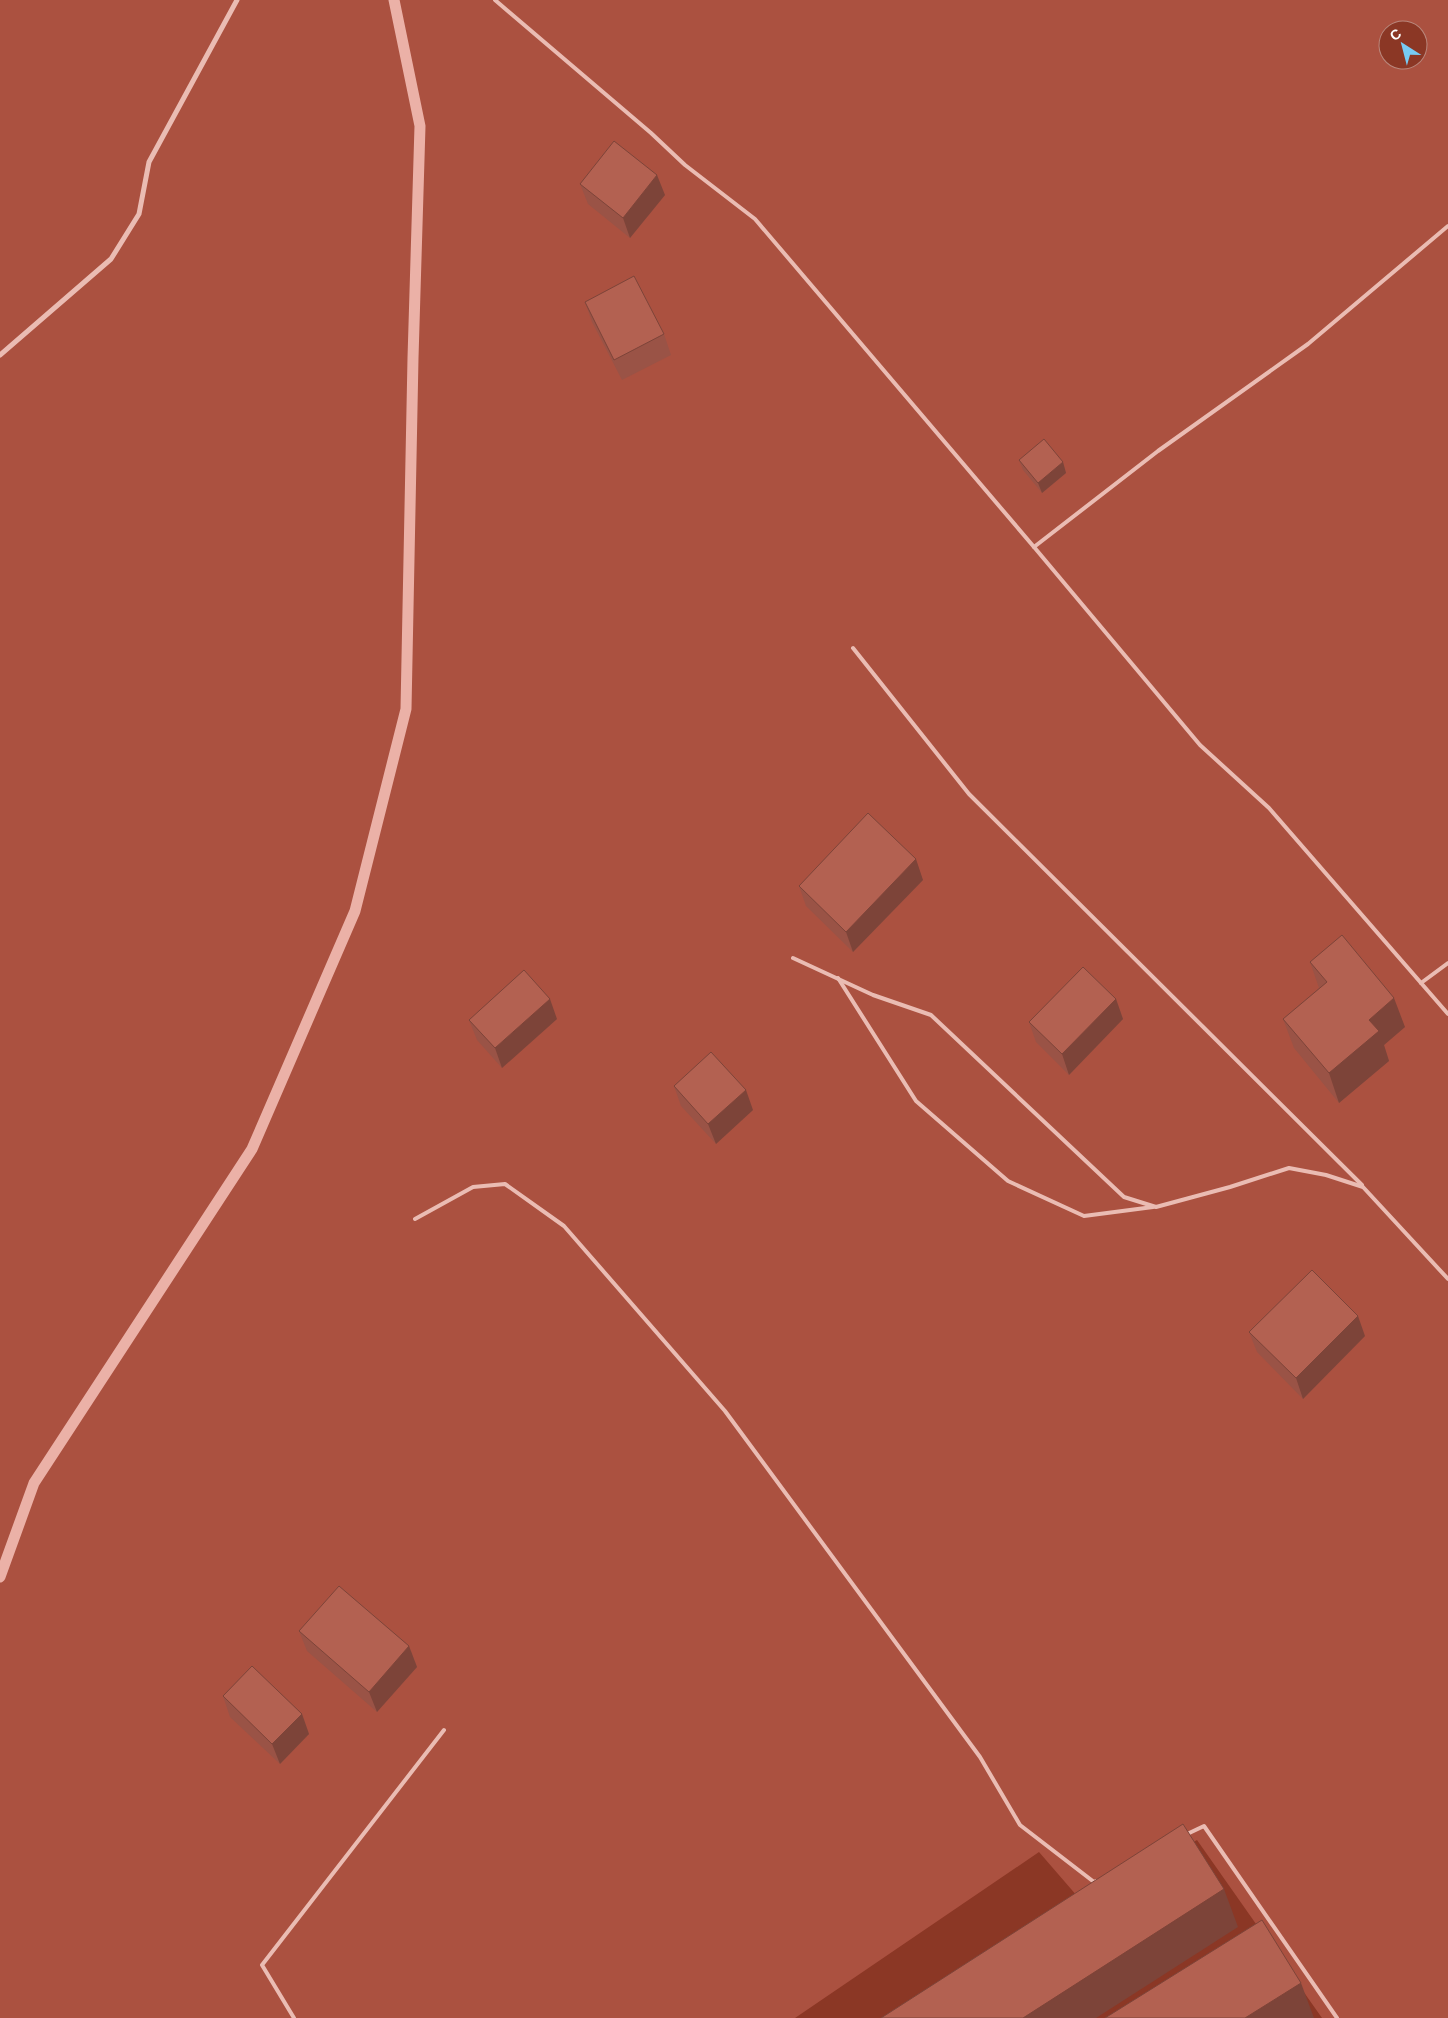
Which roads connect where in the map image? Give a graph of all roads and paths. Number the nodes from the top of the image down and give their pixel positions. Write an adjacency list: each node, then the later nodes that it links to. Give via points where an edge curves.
1 (237, 0): 4 (street, via 149,162 139,214 111,259)
2 (496, 0): 5 (lane, via 685,165 755,219)
3 (1448, 226): 5 (lane, via 1308,344 1158,451)
4 (0, 355)
5 (1034, 547): 10 (lane, via 1200,745 1269,808)
6 (854, 648): 12 (lane, via 969,794)
7 (793, 958): 9 (lane)
8 (1448, 963): 10 (lane)
9 (838, 978): 13 (lane, via 873,995 931,1015 1124,1197); 13 (lane, via 916,1101 1008,1181 1084,1216)
10 (1421, 983): 11 (lane)
11 (1448, 1014)
12 (1363, 1187): 13 (lane, via 1289,1168); 15 (lane)
13 (1156, 1207)
14 (415, 1219): 18 (lane, via 473,1187 505,1184 564,1226 725,1411 980,1757 1020,1825 1094,1882)
15 (1448, 1279)
16 (444, 1730): 19 (lane, via 262,1965)
17 (1179, 1838): 20 (lane, via 1204,1826)
18 (1103, 1877)
19 (294, 2018)
20 (1336, 2018)

